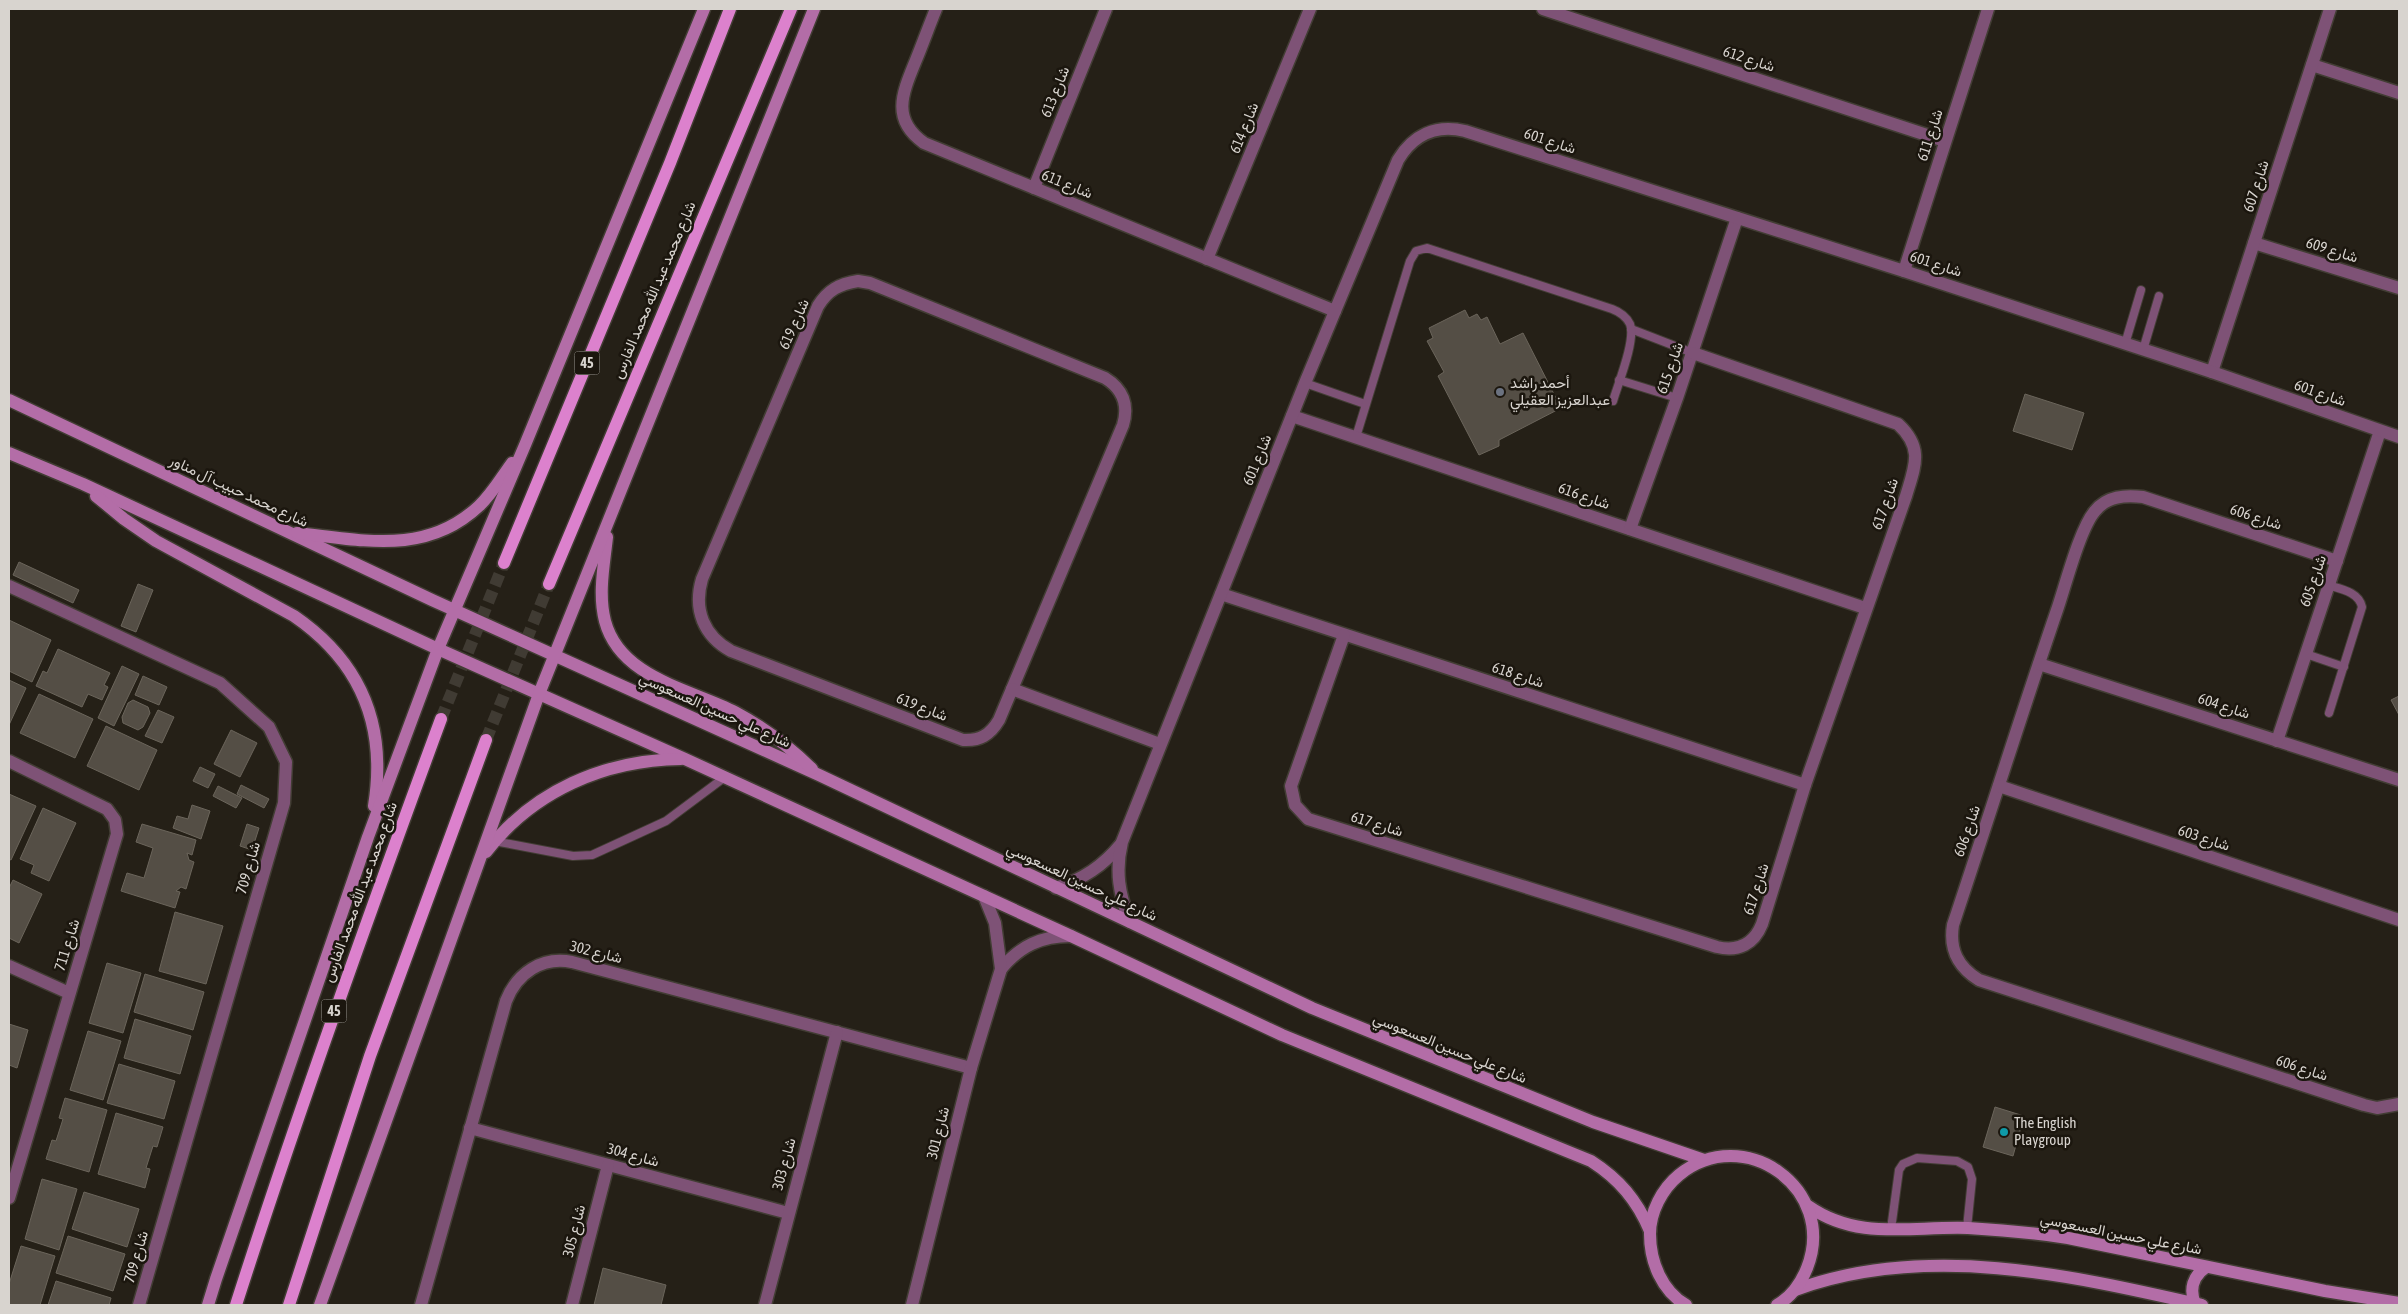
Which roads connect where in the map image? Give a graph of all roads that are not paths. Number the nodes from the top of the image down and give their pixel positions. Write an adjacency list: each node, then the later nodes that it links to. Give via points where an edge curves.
1 (704, 9): 38 (street)
2 (730, 9): 45 (main road, 45, via 670,163)
3 (791, 9): 46 (main road, شارع محمد عبد الله محمد الفارس)
4 (814, 9): 41 (street)
5 (936, 9): 14 (street, شارع 611, via 902,95 907,124 924,143)
6 (1106, 9): 14 (street, شارع 613)
7 (1310, 9): 17 (street, شارع 614)
8 (1543, 9): 13 (street, شارع 612)
9 (1988, 9): 13 (street, شارع 611)
10 (2330, 9): 11 (street, شارع 607)
11 (2312, 64): 12 (street); 16 (street, شارع 607)
12 (2399, 93)
13 (1945, 141): 18 (street, شارع 611)
14 (1034, 188): 17 (street, شارع 611)
15 (1737, 218): 18 (street, شارع 601); 22 (street, شارع 601, via 1455,128 1435,130 1417,138 1398,160); 26 (street, شارع 615)
16 (2254, 243): 19 (street, شارع 609); 27 (street, شارع 607)
17 (1207, 259): 22 (street, شارع 611)
18 (1904, 271): 24 (street, شارع 601)
19 (2399, 288)
20 (2141, 290): 24 (lane)
21 (2159, 296): 25 (lane)
22 (1335, 311): 29 (street, شارع 601)
23 (1631, 329): 26 (lane); 28 (lane); 33 (lane, via 1625,317 1612,309 1434,248 1421,248 1410,260)
24 (2125, 344): 25 (street, شارع 601)
25 (2143, 350): 27 (street, شارع 601)
26 (1693, 352): 30 (street, شارع 615); 50 (street, شارع 617, via 1886,418 1907,433 1914,444 1914,470)
27 (2212, 372): 35 (street, شارع 601)
28 (1619, 380): 30 (lane); 32 (lane)
29 (1304, 383): 33 (lane); 34 (street, شارع 601)
30 (1677, 398): 42 (street, شارع 615)
31 (9, 400): 43 (street, شارع محمد حبيب آل مناور)
32 (1613, 401)
33 (1364, 404): 36 (lane)
34 (1292, 416): 36 (street, شارع 616); 49 (street, شارع 601)
35 (2380, 431): 37 (street, شارع 601); 44 (street, شارع 605)
36 (1356, 436): 42 (street, شارع 616)
37 (2399, 437)
38 (525, 445): 43 (street, via 480,505 436,534 398,542); 51 (street)
39 (9, 453): 40 (street)
40 (83, 484): 53 (street); 72 (street, via 156,541 300,620 328,642 343,659 364,696 375,736 378,784)
41 (608, 524): 55 (street); 67 (street, via 602,607 611,637 620,650 643,671 758,726 780,740)
42 (1630, 529): 50 (street, شارع 616)
43 (288, 532): 51 (street, شارع محمد حبيب آل مناور)
44 (2337, 561): 47 (street, شارع 605); 56 (street, شارع 606, via 2143,497 2112,498 2089,520)
45 (504, 563)
46 (549, 584)
47 (2328, 585): 54 (street, شارع 605); 57 (lane, via 2354,594 2362,607)
48 (9, 586): 102 (street, شارع 709, via 220,683 269,727 286,762 284,803)
49 (1221, 594): 52 (street, شارع 618); 64 (street, شارع 601)
50 (1865, 608): 70 (street, شارع 617)
51 (455, 610): 53 (street); 55 (street, شارع علي حسين العسعوسي)
52 (1344, 635): 70 (street, شارع 618); 70 (street, شارع 617, via 1291,786 1292,796 1301,813 1317,823 1718,947 1737,948 1746,945 1758,932)
53 (438, 649): 59 (street); 72 (street)
54 (2306, 654): 57 (lane); 63 (street, شارع 605)
55 (555, 656): 59 (street); 67 (street, شارع علي حسين العسعوسي)
56 (2038, 664): 63 (street, شارع 604); 71 (street, شارع 606)
57 (2344, 667): 60 (lane)
58 (1012, 689): 58 (street, شارع 619, via 1123,426 1126,416 1124,398 1119,389 1105,378 870,283 846,283 834,288 818,306 702,579 698,601 702,622 714,639 731,651 962,740 975,741 993,729); 64 (street)
59 (539, 694): 65 (street); 75 (street)
60 (2329, 713)
61 (441, 719): 105 (main road, شارع محمد عبد الله محمد الفارس / 45, via 357,946)
62 (486, 740): 106 (main road, via 370,1056)
63 (2277, 741): 69 (street, شارع 604)
64 (1160, 744): 74 (street, شارع 601)
65 (685, 759): 68 (street); 73 (street, via 637,762 590,774 529,808)
66 (9, 761): 83 (street, شارع 711, via 107,809 116,820 114,849)
67 (819, 775): 76 (street, شارع علي حسين العسعوسي)
68 (725, 777): 73 (lane, via 666,821 592,855 573,856); 77 (street)
69 (2399, 780)
70 (1806, 785)
71 (1999, 786): 78 (street, شارع 603); 86 (street, شارع 606, via 1952,925 1953,951 1968,973 1979,980 2364,1105 2376,1108)
72 (368, 837): 97 (street)
73 (494, 841): 75 (street)
74 (1122, 842): 76 (street, شارع 601, via 1092,872); 79 (street, شارع 601, via 1118,877)
75 (479, 860): 107 (street)
76 (1056, 888): 79 (street, شارع علي حسين العسعوسي)
77 (984, 896): 80 (street); 82 (street, شارع 301, via 995,924)
78 (2399, 920)
79 (1130, 922): 88 (street, شارع علي حسين العسعوسي, via 1312,1008 1405,1047 1629,1136)
80 (1071, 936): 82 (street, شارع 301, via 1055,936 1024,946); 95 (street, via 1282,1036 1591,1161 1628,1191)
81 (9, 966): 83 (street)
82 (1001, 969): 85 (street, شارع 301)
83 (69, 993): 90 (street, شارع 711)
84 (837, 1032): 85 (street, شارع 302); 87 (street, شارع 302, via 572,962 546,962 523,974 510,991); 92 (street, شارع 303)
85 (971, 1068): 111 (street, شارع 301)
86 (2399, 1104)
87 (470, 1128): 89 (street, شارع 304); 108 (street, شارع 302)
88 (1704, 1160): 91 (street, via 1739,1156 1773,1167 1787,1177); 95 (street, via 1687,1168 1667,1188 1653,1212)
89 (608, 1165): 92 (street, شارع 304); 109 (street, شارع 305)
90 (9, 1198)
91 (1808, 1206): 94 (street, شارع علي حسين العسعوسي, via 1844,1225); 98 (street, via 1814,1241 1805,1275)
92 (788, 1213): 110 (street, شارع 303)
93 (1967, 1228): 94 (street, شارع علي حسين العسعوسي); 94 (lane, via 1972,1179 1968,1167 1957,1161 1917,1158 1909,1160 1899,1170); 96 (street, شارع علي حسين العسعوسي, via 2068,1238)
94 (1891, 1229)
95 (1650, 1231): 99 (street, via 1654,1263)
96 (2206, 1267): 100 (street, شارع علي حسين العسعوسي); 101 (street, via 2192,1284 2192,1298)
97 (216, 1279): 103 (street); 104 (street)
98 (1795, 1290): 101 (street, via 1868,1270 1959,1267 2050,1275); 114 (street)
99 (1670, 1291): 112 (street); 113 (street)
100 (2399, 1303)
101 (2199, 1304)
102 (139, 1305)
103 (203, 1305)
104 (208, 1305)
105 (236, 1305)
106 (289, 1305)
107 (320, 1305)
108 (421, 1305)
109 (572, 1305)
110 (764, 1305)
111 (912, 1305)
112 (1673, 1305)
113 (1686, 1305)
114 (1777, 1305)

